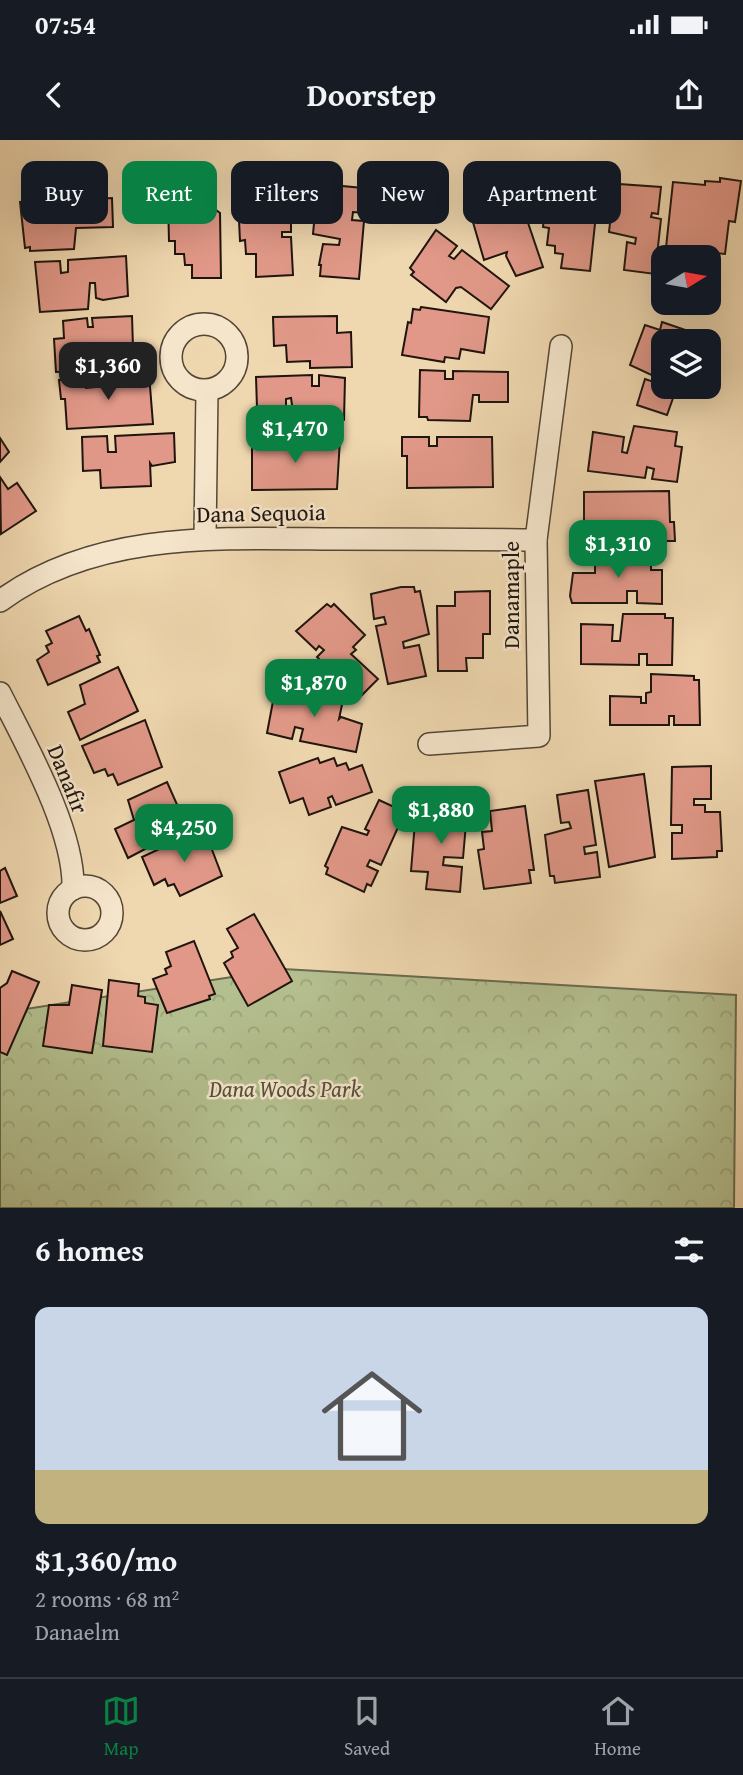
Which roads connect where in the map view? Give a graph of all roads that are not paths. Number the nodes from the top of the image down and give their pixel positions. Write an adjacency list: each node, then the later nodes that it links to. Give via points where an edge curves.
1 (561, 346): 4 (street, Danamaple)
2 (207, 391): 3 (street)
3 (205, 538): 4 (street, Dana Sequoia); 5 (street, Dana Sequoia, via 134,546 71,563)
4 (536, 540): 7 (street, Danamaple, via 539,736)
5 (0, 601)
6 (0, 693): 8 (street, Danafir, via 35,764 74,864)
7 (429, 744)
8 (73, 888)

